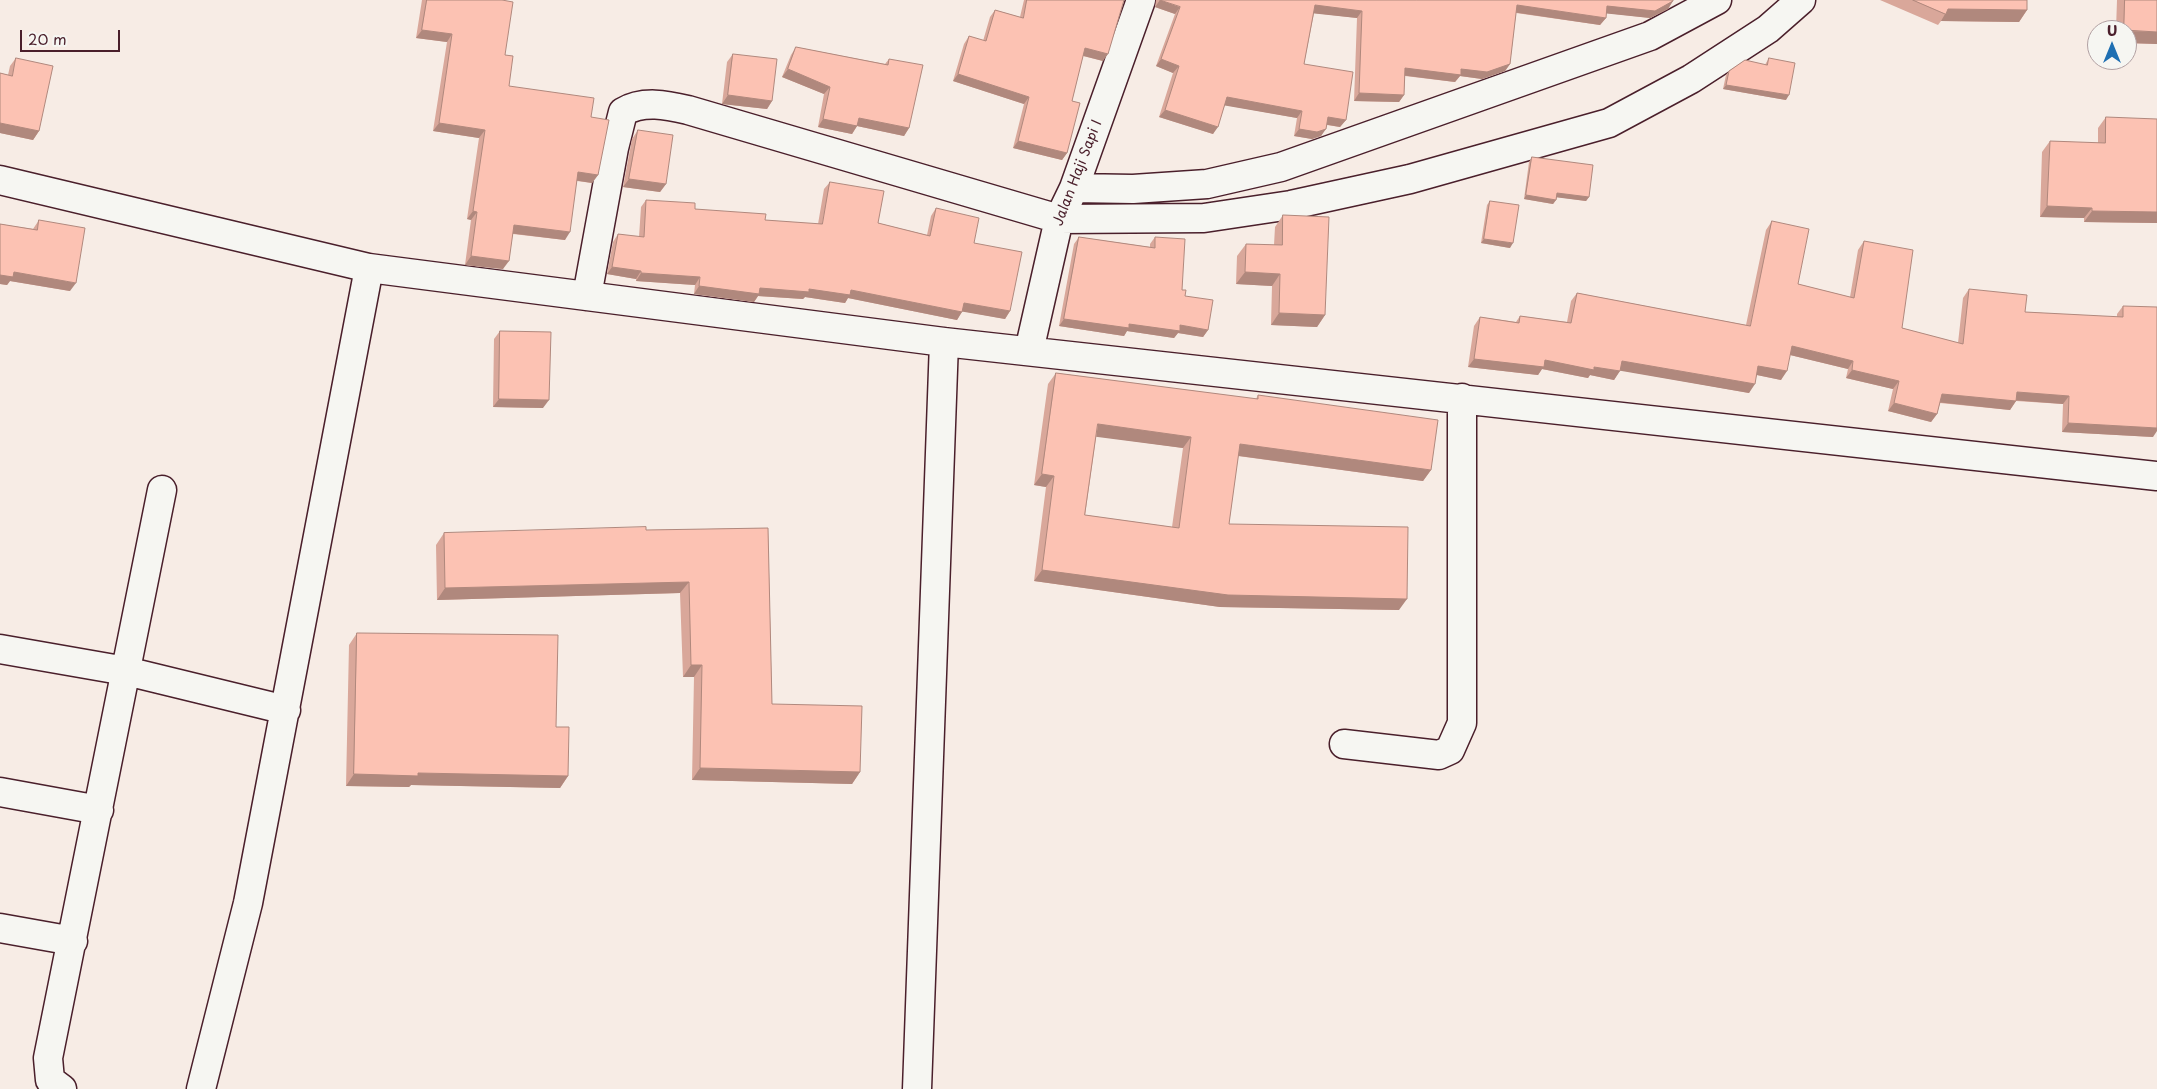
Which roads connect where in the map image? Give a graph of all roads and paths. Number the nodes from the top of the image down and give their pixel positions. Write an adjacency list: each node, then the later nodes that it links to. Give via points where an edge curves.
1 (1141, 0): 5 (street, Jalan Haji Sapi I)
2 (1717, 0): 5 (street, via 1650,36 1281,167 1206,184 1134,190)
3 (1801, 0): 6 (street, via 1768,29 1691,79 1609,123 1410,179 1291,205 1204,218)
4 (0, 180): 7 (street)
5 (1074, 188): 6 (street, Jalan Haji Sapi I)
6 (1059, 219): 8 (street, via 688,110 641,105 623,112); 10 (street, Jalan Haji Sapi I)
7 (369, 268): 8 (street); 16 (street)
8 (587, 296): 9 (street)
9 (944, 342): 10 (street); 24 (street)
10 (1030, 351): 11 (street)
11 (1462, 398): 12 (street); 17 (street, via 1462,723 1450,750 1440,755)
12 (2157, 476)
13 (162, 490): 15 (street)
14 (0, 649): 15 (street)
15 (126, 671): 16 (street); 19 (street)
16 (286, 710): 23 (street, via 248,903)
17 (1344, 744)
18 (0, 792): 19 (street)
19 (99, 810): 21 (street)
20 (0, 928): 21 (street)
21 (73, 941): 22 (street, via 48,1058 50,1080)
22 (62, 1089)
23 (201, 1089)
24 (917, 1089)

